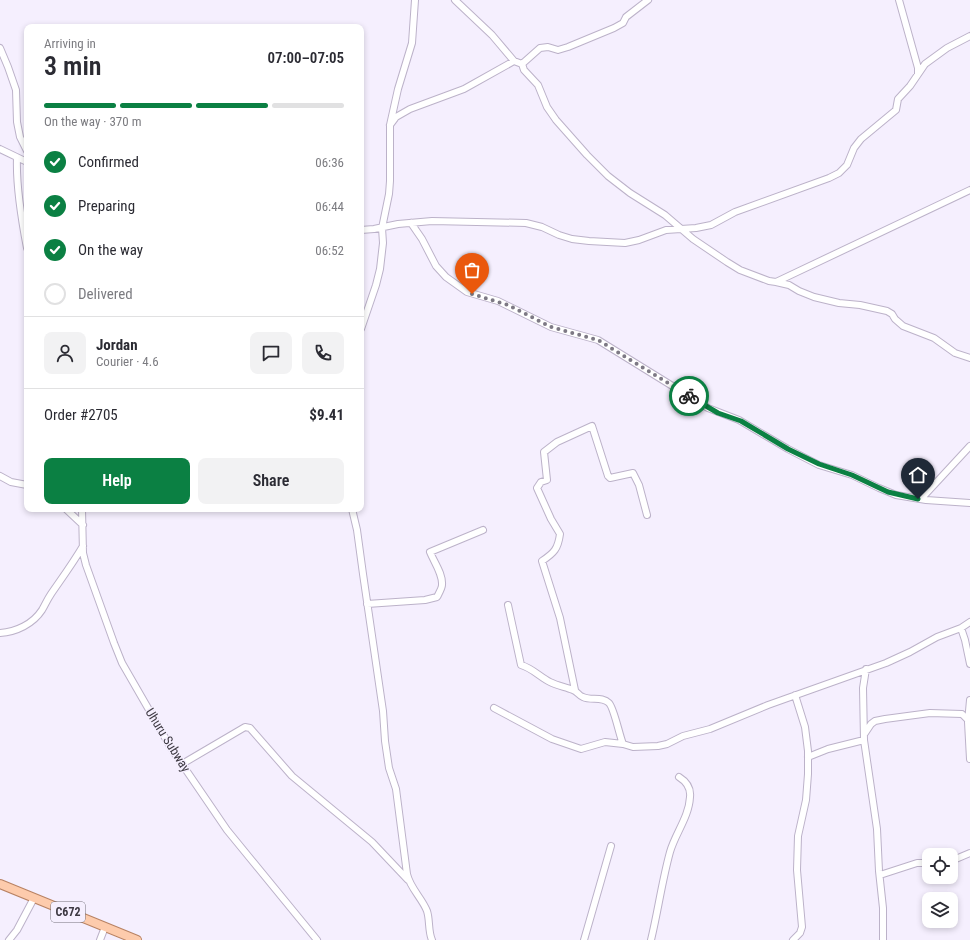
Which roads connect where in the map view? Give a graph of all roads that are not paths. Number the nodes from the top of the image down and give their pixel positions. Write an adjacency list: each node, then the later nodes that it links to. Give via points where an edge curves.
1 (415, 0): 10 (street, via 412,43)
2 (455, 0): 7 (street, via 492,35)
3 (648, 0): 8 (street, via 614,28 561,49 540,48)
4 (899, 0): 9 (street)
5 (970, 36): 9 (street, via 925,64)
6 (0, 48): 11 (street, via 16,90 18,128)
7 (514, 61): 8 (street); 10 (street, via 464,89 396,116)
8 (522, 64): 18 (street, via 524,70 538,85 551,112 586,155 626,190)
9 (918, 74): 18 (street, via 898,99 896,110 861,139 847,165 839,173 735,212 711,225)
10 (390, 125): 17 (street, via 390,187)
11 (24, 146)
12 (0, 149): 13 (street)
13 (17, 158): 14 (street); 19 (street)
14 (24, 161)
15 (970, 190): 21 (street)
16 (411, 223): 17 (street); 18 (street, via 443,221 530,224 572,239 614,243 631,241 666,230); 27 (street, via 436,266 446,277 467,292 508,305 551,327 598,340 708,408 739,420 801,456 888,492)
17 (382, 228): 20 (street); 22 (street, via 380,269)
18 (681, 229): 21 (street, via 736,268)
19 (24, 230)
20 (364, 230)
21 (776, 282): 23 (street, via 789,285 805,294 839,303 887,311 903,326 934,338 955,353)
22 (364, 320)
23 (970, 358)
24 (970, 446): 27 (street)
25 (0, 476): 26 (street, via 11,482)
26 (24, 484)
27 (920, 499): 28 (street)
28 (970, 503)
29 (69, 512): 33 (street)
30 (82, 512): 33 (street, Uhuru Subway)
31 (353, 512): 36 (street)
32 (647, 515): 43 (street, via 633,473 610,478 608,476 592,426 558,442 544,452 547,480 541,482 537,488 560,534 558,546 551,556 542,561 560,618)
33 (83, 525): 35 (street, Uhuru Subway)
34 (483, 530): 36 (street, via 430,552 440,572 442,586 437,596 425,600)
35 (83, 546): 40 (street, via 38,615 19,629); 52 (street, Uhuru Subway, via 86,565 120,659)
36 (367, 604): 59 (street, via 389,768 396,789)
37 (508, 605): 43 (street, via 520,664 554,684)
38 (970, 622): 39 (street)
39 (961, 628): 41 (street); 42 (street, via 937,637 899,657)
40 (0, 633)
41 (970, 664)
42 (866, 669): 44 (street); 48 (street, via 863,688)
43 (575, 690): 49 (street, via 582,697 602,699 610,703)
44 (795, 695): 49 (street, via 714,728 683,736 663,745 633,747); 50 (street, via 805,727)
45 (970, 700): 47 (street)
46 (494, 708): 49 (street, via 552,739 582,749 605,742)
47 (968, 720): 48 (street, via 962,714 951,713 884,719 871,724); 51 (street)
48 (864, 738): 50 (street); 58 (street, via 877,829)
49 (623, 744)
50 (808, 757): 70 (street, via 805,804 798,836 797,870 802,927)
51 (970, 759)
52 (182, 764): 59 (street, via 246,727 250,728 292,776 372,842); 66 (street, Uhuru Subway, via 227,830)
53 (679, 776): 69 (street, via 690,789 690,798 670,852)
54 (611, 846): 68 (street)
55 (970, 853): 56 (street)
56 (958, 858)
57 (922, 863): 58 (street)
58 (880, 875): 71 (street)
59 (409, 881): 67 (street, via 426,910)
60 (0, 884): 61 (main road, C672)
61 (34, 898): 62 (main road, C672); 63 (street)
62 (105, 928): 64 (street); 65 (main road, C672)
63 (9, 940)
64 (100, 940)
65 (137, 940)
66 (317, 940)
67 (432, 940)
68 (584, 940)
69 (651, 940)
70 (793, 940)
71 (883, 940)

